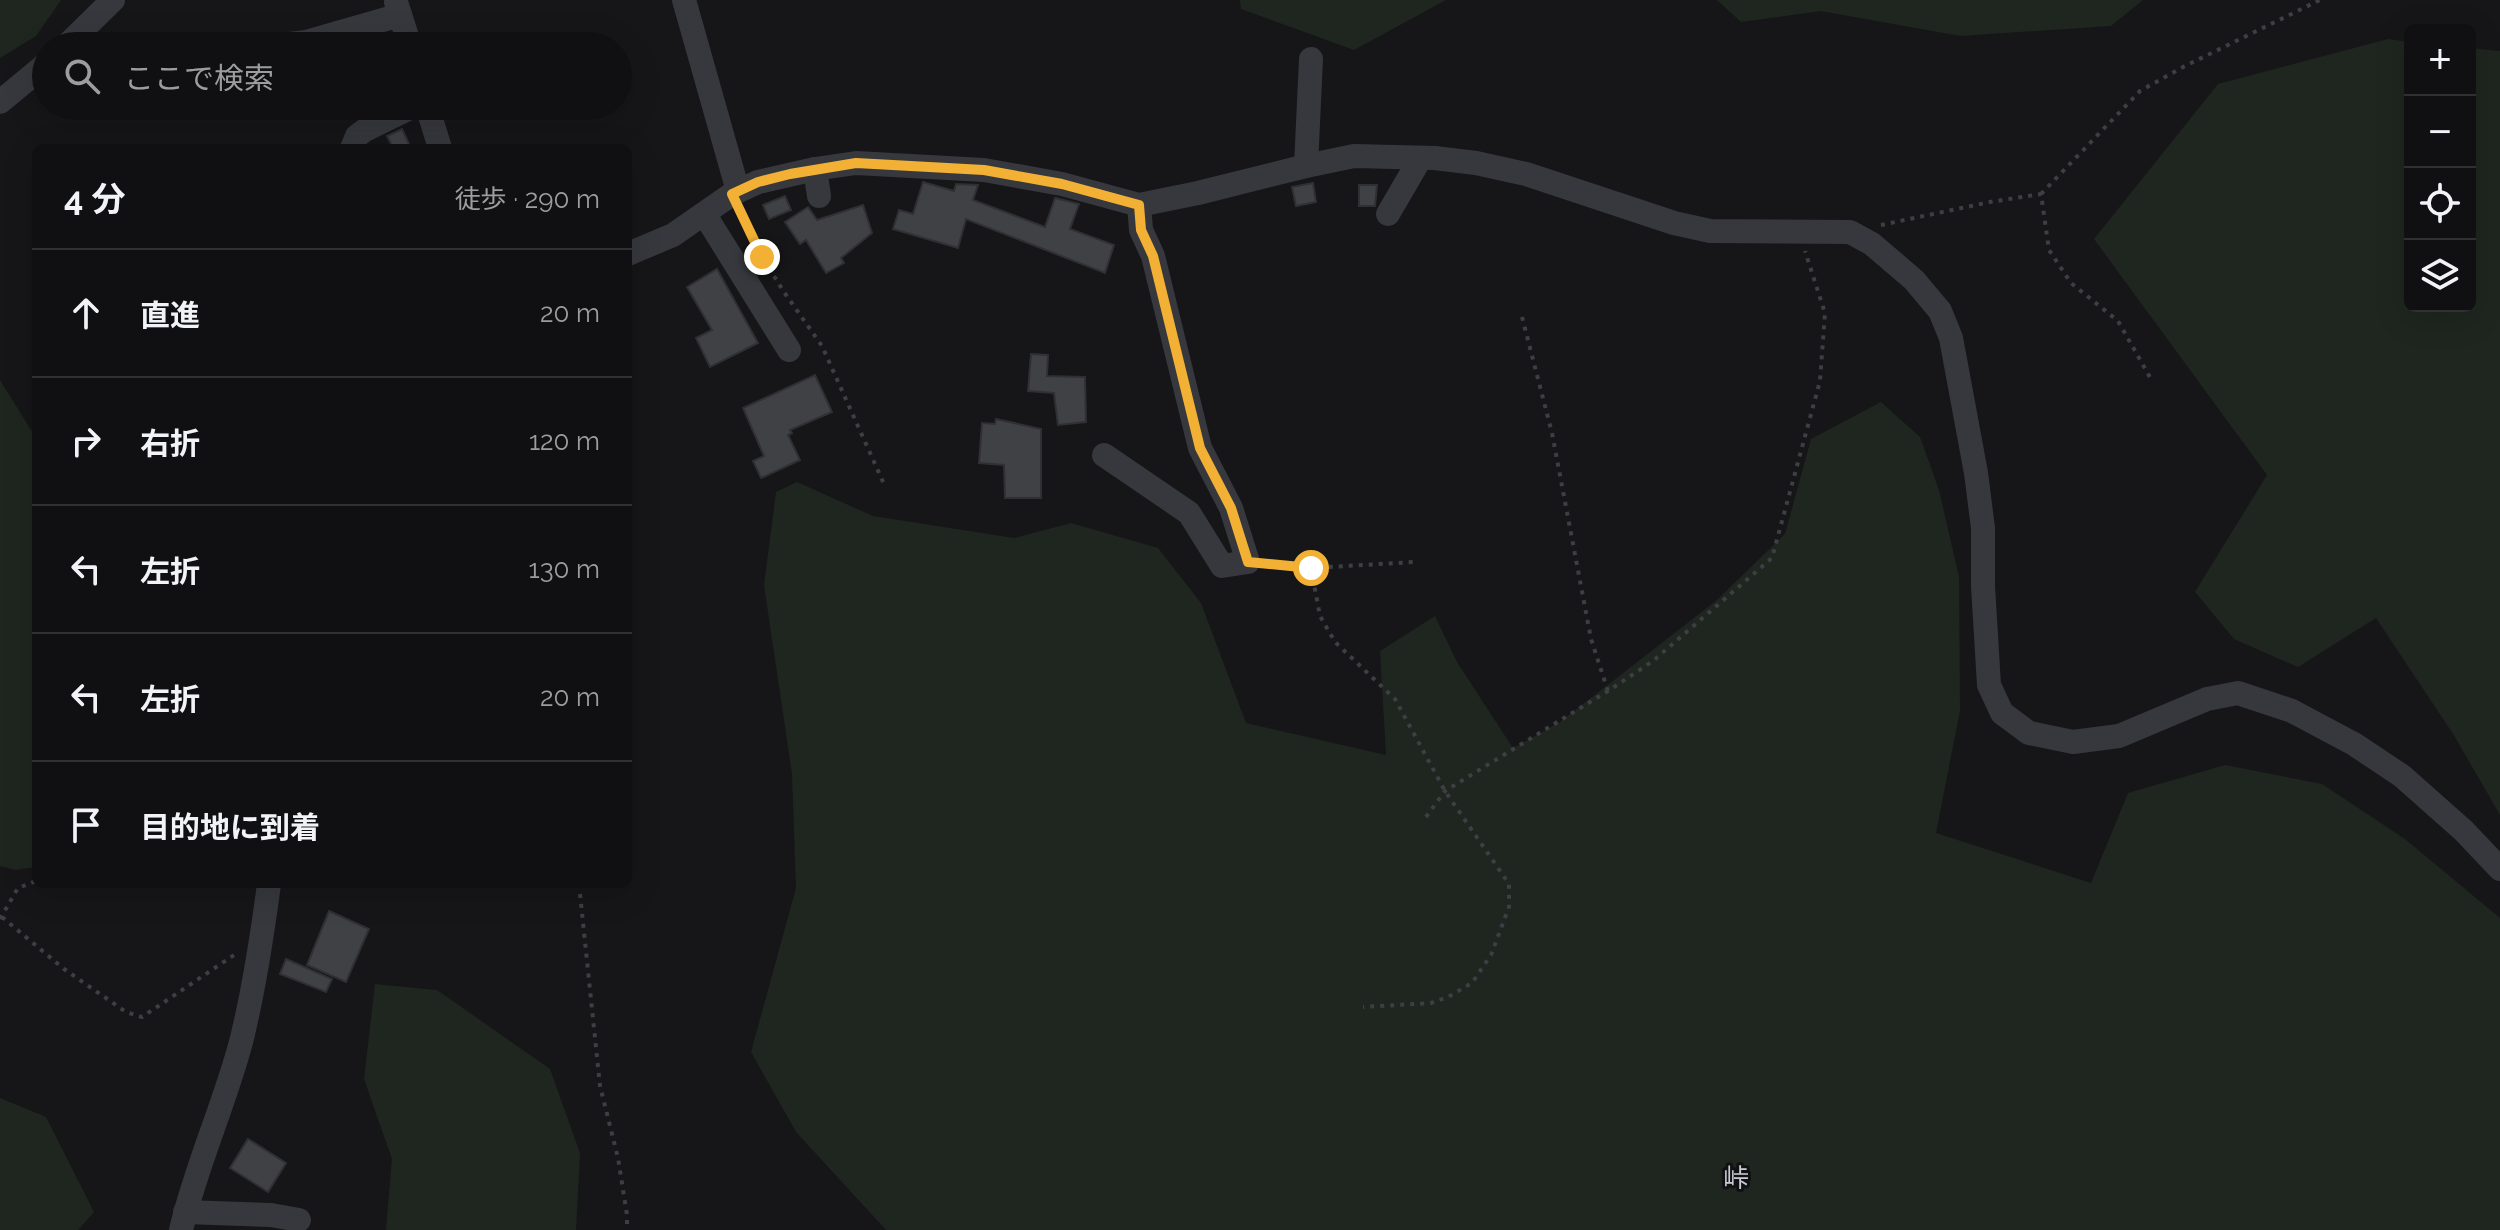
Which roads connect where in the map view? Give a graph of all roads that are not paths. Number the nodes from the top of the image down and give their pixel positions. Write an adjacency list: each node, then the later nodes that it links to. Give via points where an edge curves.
1 (113, 0): 4 (street)
2 (684, 0): 18 (street)
3 (398, 8): 5 (street); 6 (street)
4 (80, 32)
5 (333, 32)
6 (406, 32)
7 (1311, 59): 15 (street)
8 (32, 76): 9 (street)
9 (0, 102)
10 (385, 120): 12 (street, via 357,136)
11 (431, 120): 13 (street)
12 (354, 144)
13 (439, 144)
14 (1420, 159): 15 (street, via 1354,156); 22 (street); 27 (street, via 1526,174 1710,231 1850,232 1872,244 1914,280 1940,311 1951,338 1983,528 1989,685 2002,713 2029,733 2073,742 2119,736 2207,699 2238,693 2292,711 2402,776)
15 (1306, 166): 21 (street)
16 (815, 169): 17 (street, via 856,163 984,170); 18 (street); 19 (street)
17 (1018, 177): 20 (street); 21 (street)
18 (735, 192): 23 (street)
19 (819, 196)
20 (1030, 200)
21 (1139, 205): 26 (street, via 1141,230 1153,256 1200,448 1231,508 1248,562 1222,566 1189,513)
22 (1388, 214)
23 (705, 215): 24 (street); 25 (street)
24 (632, 252)
25 (789, 350)
26 (1104, 455)
27 (2500, 869)
28 (268, 888): 30 (street, via 241,1041)
29 (299, 1220): 30 (street, via 271,1215)
30 (183, 1221)

